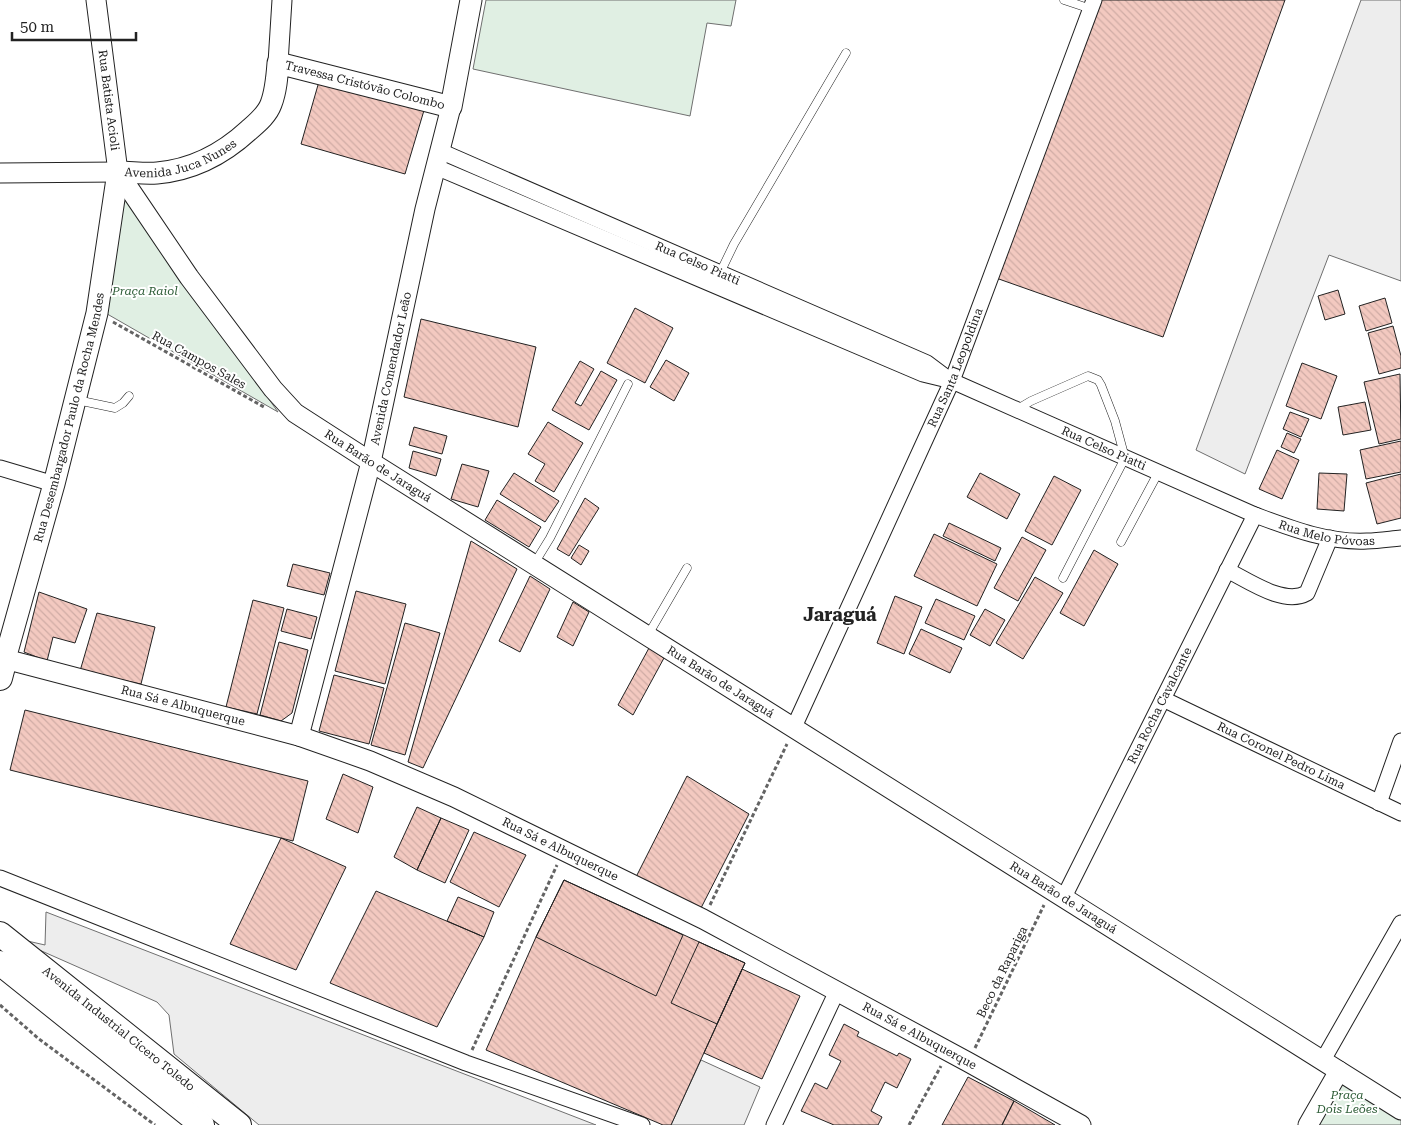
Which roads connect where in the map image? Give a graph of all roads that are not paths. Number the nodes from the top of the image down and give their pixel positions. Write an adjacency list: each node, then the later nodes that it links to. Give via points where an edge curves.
1 (96, 0): 10 (street, Rua Batista Acioli)
2 (282, 0): 7 (street)
3 (471, 0): 8 (main road, Avenida Comendador Leão)
4 (1064, 0): 5 (lane)
5 (1093, 4): 13 (street, Rua Santa Leopoldina)
6 (846, 53): 12 (lane)
7 (278, 63): 8 (main road, Travessa Cristóvão Colombo); 10 (main road, Avenida Juca Nunes, via 271,106 249,130 214,157 187,168 157,173)
8 (451, 107): 9 (street, Avenida Comendador Leão)
9 (438, 159): 12 (street, Rua Celso Piatti); 13 (street, Rua Celso Piatti, via 923,374); 19 (street, Avenida Comendador Leão)
10 (118, 172): 11 (street, Avenida Juca Nunes); 16 (main road, Rua Desembargador Paulo da Rocha Mendes, via 97,313); 19 (street, Rua Barão de Jaraguá, via 189,277 272,389 295,413)
11 (0, 174)
12 (720, 273): 13 (street, Rua Celso Piatti, via 927,363)
13 (952, 382): 17 (street, Rua Celso Piatti); 34 (street, Rua Santa Leopoldina)
14 (628, 384): 27 (lane)
15 (129, 396): 16 (lane, via 115,408)
16 (75, 400): 22 (main road, Rua Desembargador Paulo da Rocha Mendes)
17 (1016, 410): 18 (street, Rua Celso Piatti); 18 (lane, via 1082,378 1094,377 1101,385 1115,421)
18 (1125, 458): 21 (street, Rua Celso Piatti); 30 (lane)
19 (371, 462): 27 (street, Rua Barão de Jaraguá); 35 (street, Avenida Comendador Leão)
20 (0, 468): 22 (street)
21 (1158, 472): 23 (street, Rua Celso Piatti); 26 (lane)
22 (54, 484): 32 (main road, Rua Desembargador Paulo da Rocha Mendes)
23 (1255, 515): 24 (street, Rua Melo Póvoas); 29 (street, Rua Rocha Cavalcante)
24 (1330, 538): 25 (street, Rua Melo Póvoas, via 1365,541); 29 (street, via 1306,593 1299,598 1282,597)
25 (1401, 538)
26 (1121, 542)
27 (534, 564): 31 (street, Rua Barão de Jaraguá)
28 (687, 568): 31 (lane)
29 (1227, 570): 33 (street, Rua Rocha Cavalcante)
30 (1063, 578)
31 (648, 636): 34 (street, Rua Barão de Jaraguá)
32 (2, 665): 35 (street, Rua Sá e Albuquerque)
33 (1163, 699): 37 (street, Rua Coronel Pedro Lima); 40 (street, Rua Rocha Cavalcante)
34 (794, 727): 40 (street, Rua Barão de Jaraguá)
35 (299, 736): 44 (street, Rua Sá e Albuquerque, via 454,797 703,919)
36 (1401, 741): 37 (street)
37 (1379, 803): 38 (street, Rua Coronel Pedro Lima)
38 (1401, 813)
39 (0, 878): 50 (street, via 466,1063)
40 (1058, 893): 45 (street, Rua Barão de Jaraguá)
41 (1401, 923): 45 (street)
42 (0, 934): 49 (main road, Avenida Industrial Cícero Toledo)
43 (0, 963): 48 (main road, Avenida Industrial Cícero Toledo)
44 (837, 991): 51 (street); 52 (street, Rua Sá e Albuquerque)
45 (1322, 1060): 46 (street, Rua Barão de Jaraguá)
46 (1339, 1070): 47 (street, Rua Barão de Jaraguá); 53 (street)
47 (1401, 1110)
48 (202, 1125)
49 (239, 1125)
50 (642, 1125)
51 (774, 1125)
52 (1081, 1125)
53 (1308, 1125)

